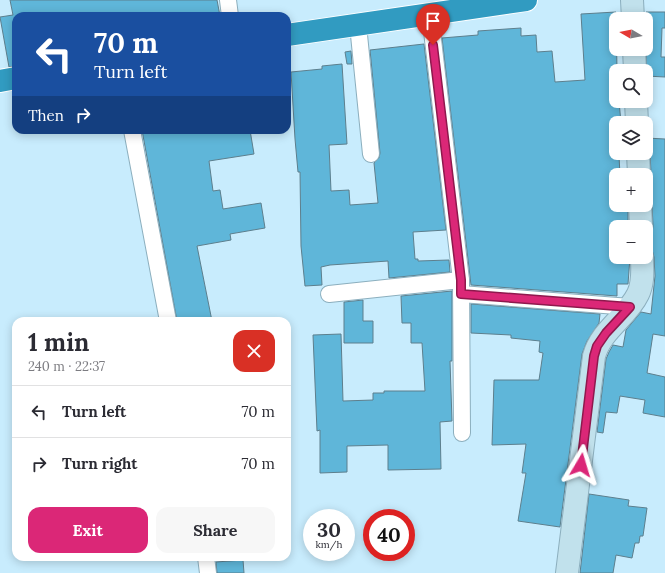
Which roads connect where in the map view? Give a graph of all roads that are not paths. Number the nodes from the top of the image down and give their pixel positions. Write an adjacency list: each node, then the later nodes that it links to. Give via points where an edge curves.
1 (228, 0): 4 (street)
2 (526, 0): 6 (highway)
3 (632, 0): 5 (street)
4 (230, 12)
5 (633, 12)
6 (430, 14): 7 (highway); 14 (street)
7 (358, 25): 8 (highway); 12 (street)
8 (291, 34)
9 (12, 79): 10 (highway)
10 (0, 81)
11 (133, 134): 17 (street)
12 (371, 154)
13 (642, 264): 16 (street, via 641,284)
14 (461, 287): 15 (street); 16 (street); 18 (street)
15 (329, 294)
16 (630, 307): 21 (street, via 602,339 594,356)
17 (167, 317)
18 (462, 433)
19 (206, 561): 20 (street)
20 (208, 573)
21 (567, 573)

